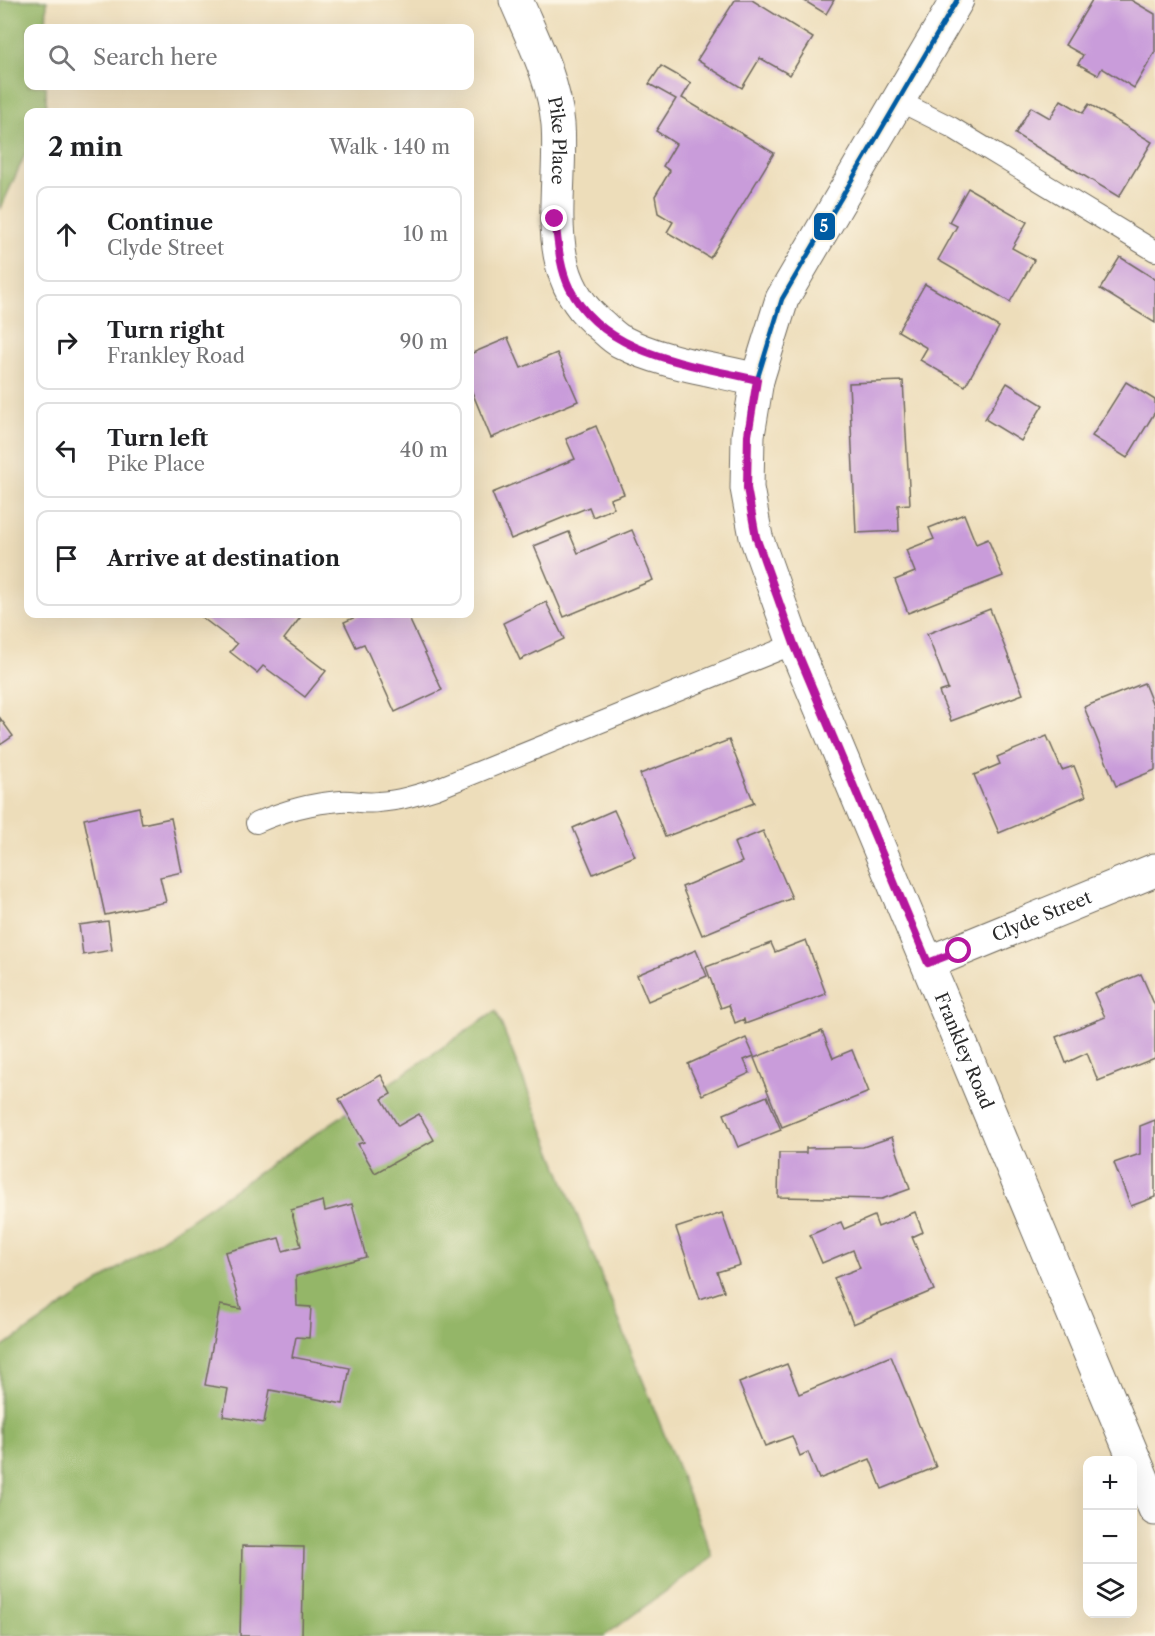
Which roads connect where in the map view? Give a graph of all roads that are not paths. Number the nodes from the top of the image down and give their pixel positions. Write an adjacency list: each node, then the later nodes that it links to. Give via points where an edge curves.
1 (516, 0): 5 (street, Pike Place, via 549,80 558,124 555,219 559,254 569,286 588,314 620,342 669,359)
2 (957, 0): 3 (street, Frankley Road)
3 (897, 100): 4 (lane, via 951,127); 5 (street, Frankley Road, via 782,299)
4 (1155, 251)
5 (757, 380): 6 (street, Frankley Road, via 748,435 747,488 756,537)
6 (794, 644): 7 (lane, via 436,789 375,803 309,805); 9 (street, Frankley Road)
7 (256, 823)
8 (1155, 870): 9 (street, Clyde Street)
9 (928, 963): 10 (street, Frankley Road)
10 (1155, 1509)

